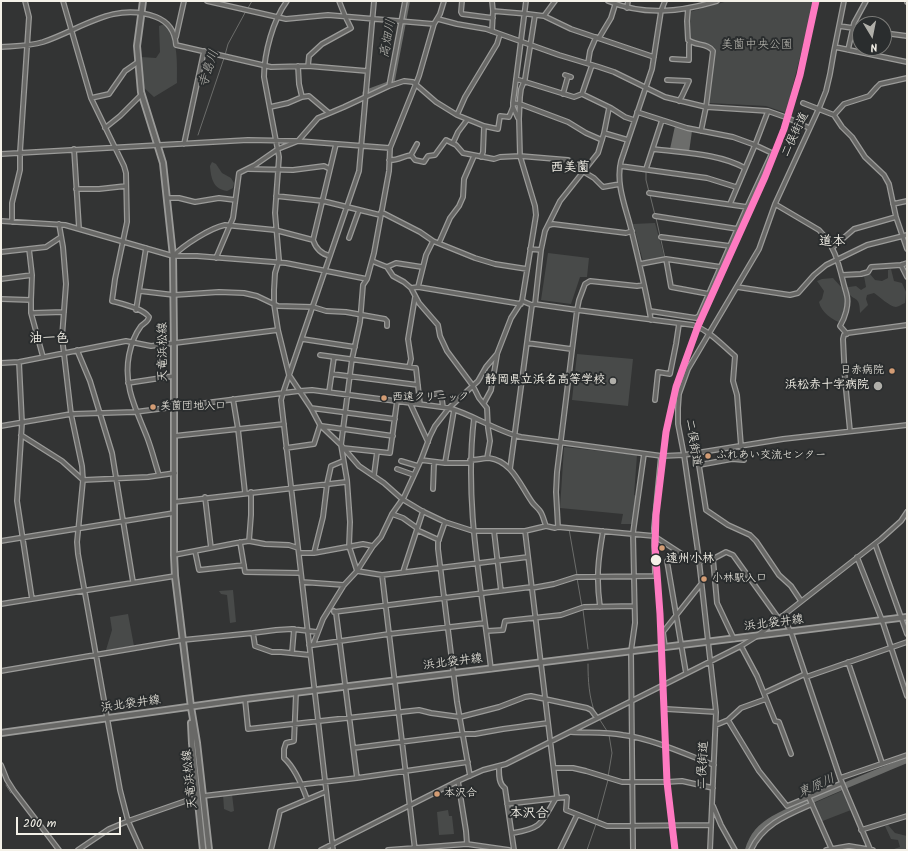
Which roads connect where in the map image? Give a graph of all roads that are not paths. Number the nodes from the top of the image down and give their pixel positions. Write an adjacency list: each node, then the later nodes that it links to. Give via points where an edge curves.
1 (25, 1): 50 (street, via 29,17)
2 (62, 1): 40 (street)
3 (143, 1): 26 (main road, 天竜浜松線)
4 (184, 1): 47 (street)
5 (207, 1): 32 (street)
6 (287, 1): 32 (street)
7 (339, 1): 29 (street)
8 (374, 1): 34 (street)
9 (405, 1): 36 (street)
10 (444, 1): 35 (street)
11 (462, 1): 33 (street, via 462,14)
12 (492, 1): 24 (street)
13 (526, 1): 27 (street)
14 (555, 1): 30 (street)
15 (608, 1): 21 (street)
16 (628, 1): 22 (street)
17 (664, 1): 25 (street)
18 (717, 1): 23 (street)
19 (844, 1): 38 (street, 二俣街道)
20 (866, 1): 31 (street)
21 (615, 4): 22 (street); 46 (street, via 611,18)
22 (627, 8): 25 (street)
23 (688, 9): 25 (street); 49 (street)
24 (493, 11): 27 (street); 33 (street)
25 (661, 11): 56 (street)
26 (142, 12): 40 (street, via 109,14); 47 (street, via 169,24); 58 (main road, 天竜浜松線, via 137,46)
27 (524, 13): 28 (street); 48 (street)
28 (535, 15): 30 (street); 51 (street)
29 (345, 16): 32 (street); 34 (street); 63 (street, via 351,28 319,47 309,56)
30 (544, 16): 46 (street, via 566,27)
31 (858, 16)
32 (277, 17): 61 (street)
33 (493, 18): 41 (street)
34 (372, 19): 36 (street); 64 (street)
35 (438, 19): 37 (street); 41 (street)
36 (403, 21): 37 (street); 71 (street)
37 (434, 24): 70 (street)
38 (839, 26): 39 (street); 53 (street, 二俣街道)
39 (852, 28)
40 (71, 31): 50 (street); 78 (street)
41 (492, 31): 43 (street)
42 (852, 32): 54 (street)
43 (500, 34): 48 (street); 90 (street, via 497,44)
44 (892, 34): 45 (street)
45 (907, 36)
46 (598, 37): 56 (street); 60 (street, via 590,51)
47 (176, 38): 55 (street, via 176,45)
48 (521, 42): 51 (street); 67 (street)
49 (690, 42): 57 (street, via 689,60); 84 (street, via 709,47 713,51)
50 (28, 45): 52 (street); 117 (street)
51 (531, 46): 60 (street); 69 (street)
52 (1, 47)
53 (835, 47): 54 (street); 86 (street, 二俣街道, via 826,91)
54 (848, 50): 59 (street)
55 (204, 51): 61 (street); 106 (street)
56 (654, 57): 72 (street)
57 (672, 59)
58 (138, 62): 73 (main road, 天竜浜松線); 78 (street, via 125,71 109,94)
59 (907, 62)
60 (590, 64): 72 (street, via 614,72); 75 (street)
61 (265, 65): 62 (street); 83 (street, via 264,77)
62 (298, 66): 63 (street); 76 (street)
63 (308, 66): 64 (street)
64 (367, 72): 77 (street)
65 (568, 76): 74 (street)
66 (907, 78): 91 (street, via 880,84 869,96 844,104)
67 (516, 80): 69 (street); 82 (street)
68 (667, 80): 79 (street, via 689,81)
69 (524, 81): 74 (street); 81 (street)
70 (415, 84): 71 (street, via 404,81); 90 (street, via 436,102); 113 (street)
71 (389, 86): 77 (street)
72 (646, 88): 79 (street); 88 (street)
73 (142, 94): 97 (street); 109 (main road, 天竜浜松線)
74 (563, 94): 75 (street, via 574,98)
75 (582, 94): 85 (street)
76 (302, 97): 83 (street); 89 (street, via 309,96)
77 (365, 97): 89 (street); 110 (street)
78 (91, 98): 97 (street)
79 (679, 101): 84 (street)
80 (803, 103): 86 (street)
81 (520, 104): 82 (street); 92 (street); 102 (street, via 568,122)
82 (513, 105): 92 (street); 96 (street, via 509,117 500,116 498,129)
83 (270, 107): 101 (street)
84 (706, 107): 87 (street); 99 (street)
85 (609, 108): 94 (street); 100 (street)
86 (819, 109): 91 (street); 98 (street, 二俣街道)
87 (768, 111): 98 (street); 111 (street)
88 (637, 112): 94 (street); 95 (street)
89 (329, 113): 104 (street, via 314,121)
90 (457, 115): 93 (street)
91 (834, 116): 143 (street, via 870,162 884,175 889,184)
92 (519, 119): 122 (street)
93 (467, 120): 96 (street); 105 (street)
94 (634, 120): 103 (street)
95 (662, 120): 99 (street); 116 (street)
96 (484, 126): 121 (street)
97 (105, 128): 112 (street)
98 (809, 128): 142 (street, 二俣街道)
99 (701, 131): 111 (street, via 733,137)
100 (604, 133): 102 (street); 103 (street)
101 (276, 140): 104 (street); 106 (street); 115 (street)
102 (602, 140): 130 (street, via 598,153)
103 (628, 140): 124 (street)
104 (298, 141): 107 (street); 115 (street)
105 (453, 143): 119 (street, via 446,140 435,155 428,156 424,162 415,160); 120 (street, via 462,154)
106 (184, 144): 109 (street)
107 (336, 144): 110 (street); 127 (street)
108 (418, 144): 119 (street)
109 (158, 145): 112 (street); 137 (main road, 天竜浜松線)
110 (361, 145): 113 (street); 144 (street, via 359,171)
111 (755, 145): 125 (street); 145 (street, via 772,153)
112 (115, 148): 114 (street); 132 (street, via 124,166)
113 (390, 148): 123 (street)
114 (74, 149): 117 (street); 134 (street)
115 (278, 149): 126 (street); 129 (street)
116 (653, 149): 125 (street, via 708,156); 128 (street)
117 (20, 152): 118 (street); 151 (street, via 20,170 12,203)
118 (1, 154)
119 (411, 155): 123 (street)
120 (474, 156): 121 (street); 167 (street, via 464,179 463,197)
121 (480, 156): 122 (street, via 494,159)
122 (520, 156): 130 (street, via 570,161 573,167); 173 (street, via 535,206)
123 (389, 160): 147 (street)
124 (620, 166): 128 (street); 131 (street)
125 (745, 168): 133 (street)
126 (247, 169): 129 (street); 138 (street, via 239,173)
127 (330, 169): 129 (street, via 324,166); 139 (street)
128 (646, 169): 133 (street, via 706,178)
129 (279, 170): 136 (street)
130 (584, 172): 131 (street, via 603,187); 153 (street, via 560,201)
131 (620, 184): 158 (street)
132 (126, 186): 134 (street); 166 (street, via 128,214)
133 (736, 187): 141 (street)
134 (76, 189): 155 (street)
135 (649, 193): 141 (street)
136 (276, 196): 139 (street); 157 (street)
137 (168, 198): 138 (street, via 195,202 219,198); 176 (main road, 天竜浜松線)
138 (235, 200): 154 (street)
139 (323, 201): 144 (street); 164 (street)
140 (907, 201): 143 (street)
141 (730, 204): 145 (street)
142 (775, 204): 170 (street, via 819,230); 197 (street, 二俣街道, via 758,249)
143 (893, 204): 149 (street)
144 (347, 207): 146 (street); 177 (street)
145 (748, 208): 156 (street)
146 (359, 210): 147 (street); 163 (street)
147 (380, 214): 165 (street, via 420,232); 181 (street)
148 (655, 216): 156 (street)
149 (896, 217): 160 (street); 170 (street, via 854,228)
150 (1, 221): 151 (street)
151 (12, 222): 152 (street)
152 (59, 224): 155 (street); 161 (street)
153 (549, 225): 158 (street); 174 (street)
154 (230, 226): 157 (street); 176 (street, via 220,226 194,240); 178 (street)
155 (79, 228): 166 (street)
156 (738, 229): 168 (street)
157 (275, 230): 164 (street); 182 (street)
158 (632, 231): 184 (street)
159 (907, 235): 160 (street)
160 (902, 236): 172 (street); 180 (street, via 867,245)
161 (61, 237): 171 (street, via 46,248); 213 (street, via 66,284)
162 (661, 237): 168 (street)
163 (349, 238)
164 (313, 240): 177 (street, via 318,249)
165 (433, 241): 167 (street); 187 (street)
166 (124, 242): 169 (street); 210 (street, via 114,280 112,301)
167 (439, 243): 189 (street, via 487,262)
168 (730, 246): 188 (street)
169 (146, 248): 176 (street); 200 (street)
170 (832, 248): 180 (street)
171 (29, 249): 175 (street); 191 (street)
172 (907, 249)
173 (530, 250): 174 (street); 189 (street)
174 (541, 250): 208 (street)
175 (1, 252)
176 (173, 256): 178 (street); 202 (main road, 天竜浜松線)
177 (330, 256): 190 (street)
178 (216, 258): 182 (street)
179 (666, 259): 184 (street); 188 (street); 201 (street, via 671,287)
180 (838, 260): 192 (street); 197 (street, via 819,270 796,294)
181 (372, 261): 186 (street); 195 (street)
182 (278, 263): 190 (street); 207 (street, via 275,273)
183 (907, 263): 185 (street)
184 (640, 264): 196 (street)
185 (901, 265): 192 (street, via 870,267 868,272); 193 (street)
186 (387, 267): 187 (street, via 396,263); 199 (street, via 392,276)
187 (422, 267): 198 (street)
188 (721, 267): 201 (street)
189 (527, 269): 206 (street)
190 (325, 270): 195 (street); 209 (street)
191 (32, 275): 194 (street); 205 (street)
192 (842, 275): 221 (street, via 848,297 844,322 840,326)
193 (907, 277)
194 (1, 279)
195 (367, 279): 215 (street, via 363,285)
196 (644, 285): 211 (street, via 590,281 585,284); 212 (street)
197 (737, 286): 222 (street, 二俣街道)
198 (418, 287): 199 (street); 206 (street)
199 (411, 288): 203 (street)
200 (140, 291): 202 (street); 210 (street)
201 (709, 294): 212 (street, via 698,317)
202 (174, 295): 207 (street, via 244,293); 226 (main road, 天竜浜松線)
203 (415, 296): 238 (street, via 408,339 411,359); 245 (street, via 438,325 447,351)
204 (1, 299): 205 (street)
205 (31, 300): 214 (street)
206 (521, 303): 208 (street); 231 (street, via 511,318)
207 (274, 304): 209 (street); 220 (street)
208 (534, 304): 211 (street); 225 (street)
209 (313, 307): 215 (street); 223 (street)
210 (136, 310): 224 (street, via 149,317)
211 (577, 310): 216 (street); 228 (street)
212 (650, 311): 216 (street)
213 (64, 312): 214 (street); 230 (street)
214 (31, 313): 233 (street)
215 (360, 315): 219 (street, via 385,319); 227 (street)
216 (651, 320): 217 (street)
217 (679, 324): 222 (street, via 698,327); 252 (street, via 670,374 658,372)
218 (907, 324): 221 (street)
219 (387, 326)
220 (278, 330): 226 (street); 240 (street)
221 (847, 333): 276 (street, via 844,335 843,349)
222 (709, 334): 283 (street, via 735,356 733,381 737,395); 289 (street, 二俣街道, via 688,369 679,394 678,424)
223 (302, 339): 227 (street); 240 (street)
224 (133, 342): 226 (street, via 151,346); 229 (street); 243 (street, via 127,368)
225 (527, 343): 228 (street); 278 (street)
226 (174, 344): 241 (main road, 天竜浜松線)
227 (355, 347): 235 (street)
228 (571, 349): 282 (street)
229 (77, 350): 230 (street); 265 (street)
230 (63, 353): 233 (street); 264 (street)
231 (497, 354): 245 (street); 255 (street, via 490,390)
232 (320, 355): 234 (street)
233 (43, 357): 236 (street)
234 (334, 357): 235 (street); 239 (street)
235 (352, 359): 238 (street); 242 (street)
236 (19, 362): 237 (street); 268 (street)
237 (1, 363)
238 (409, 367): 244 (street, via 416,368)
239 (332, 374): 242 (street); 247 (street)
240 (289, 375): 246 (street); 248 (street)
241 (174, 376): 243 (street); 257 (main road, 天竜浜松線)
242 (350, 376): 244 (street); 249 (street)
243 (128, 383): 262 (street)
244 (418, 386): 256 (street)
245 (473, 386): 255 (street); 260 (street)
246 (299, 391): 247 (street); 248 (street); 258 (street)
247 (329, 392): 249 (street)
248 (283, 393): 251 (street); 269 (street, via 281,400)
249 (348, 394): 253 (street); 263 (street)
250 (434, 394): 259 (street, via 441,393)
251 (233, 399): 257 (street); 274 (street)
252 (655, 400)
253 (397, 401): 254 (street); 267 (street)
254 (410, 403): 256 (street); 281 (street)
255 (484, 403): 270 (street, via 488,412)
256 (420, 404): 259 (street)
257 (174, 407): 262 (street); 279 (main road, 天竜浜松線)
258 (311, 408): 263 (street); 273 (street)
259 (443, 408): 260 (street)
260 (449, 408): 261 (street); 281 (street, via 435,426)
261 (454, 410): 266 (street); 297 (street)
262 (136, 412): 265 (street); 305 (street)
263 (346, 412): 267 (street); 275 (street)
264 (71, 414): 265 (street); 268 (street); 307 (street)
265 (100, 414): 306 (street, via 112,453)
266 (474, 418): 270 (street); 296 (street)
267 (395, 419): 280 (street)
268 (22, 423): 272 (street); 277 (street)
269 (284, 424): 274 (street); 285 (street)
270 (488, 425): 278 (street); 291 (street, via 490,441)
271 (907, 425): 276 (street)
272 (1, 426)
273 (321, 426): 275 (street); 284 (street); 285 (street, via 314,444)
274 (238, 429): 279 (street); 313 (street)
275 (344, 430): 280 (street); 284 (street)
276 (850, 431): 283 (street)
277 (21, 435): 307 (street, via 62,462); 333 (street, via 17,501)
278 (514, 435): 282 (street); 301 (street)
279 (174, 436): 302 (main road, 天竜浜松線)
280 (393, 436): 286 (street, via 390,454)
281 (428, 442): 292 (street)
282 (560, 443): 288 (street); 324 (street, via 556,492)
283 (741, 446): 287 (street); 298 (street, via 744,460 732,459)
284 (342, 447): 286 (street); 293 (street); 303 (street, via 359,466)
285 (286, 448): 310 (street)
286 (377, 452): 303 (street)
287 (697, 453): 289 (street); 298 (street)
288 (644, 454): 290 (street); 331 (street)
289 (684, 455): 290 (street); 351 (street, 二俣街道)
290 (661, 456): 332 (street)
291 (487, 458): 296 (street); 301 (street)
292 (421, 460): 295 (street); 299 (street)
293 (343, 461): 308 (street); 309 (street, via 331,466)
294 (401, 461): 299 (street)
295 (434, 462): 297 (street); 311 (street)
296 (470, 462): 297 (street); 327 (street)
297 (445, 463)
298 (700, 465): 373 (street, via 706,510 756,540 779,575 791,586)
299 (418, 466): 304 (street)
300 (397, 469): 304 (street)
301 (510, 469): 323 (street, via 541,512)
302 (174, 473): 305 (street); 316 (main road, 天竜浜松線)
303 (374, 475): 315 (street)
304 (414, 475): 315 (street)
305 (159, 476): 306 (street)
306 (116, 479): 307 (street); 321 (street)
307 (83, 480): 325 (street)
308 (346, 482): 309 (street); 339 (street, via 350,522)
309 (327, 484): 310 (street); 345 (street, via 323,517)
310 (291, 488): 312 (street); 342 (street)
311 (432, 490)
312 (251, 492): 313 (street); 336 (street)
313 (245, 493): 314 (street)
314 (205, 497): 316 (street); 341 (street)
315 (402, 499): 317 (street); 320 (street)
316 (174, 502): 319 (main road, 天竜浜松線)
317 (423, 511): 322 (street); 326 (street)
318 (907, 512): 338 (street, via 901,521)
319 (174, 513): 321 (street); 346 (main road, 天竜浜松線)
320 (392, 514): 326 (street, via 404,518); 340 (street)
321 (123, 521): 325 (street); 363 (street)
322 (445, 522): 327 (street); 334 (street)
323 (546, 526): 324 (street); 329 (street)
324 (558, 527): 330 (street)
325 (78, 528): 333 (street); 368 (street, via 78,554)
326 (417, 529): 334 (street); 357 (street)
327 (473, 531): 328 (street); 353 (street)
328 (494, 531): 329 (street); 352 (street)
329 (525, 531): 348 (street)
330 (602, 531): 331 (street); 362 (street)
331 (633, 533): 332 (street); 361 (street)
332 (654, 536): 349 (street); 361 (street, via 655,576)
333 (22, 538): 335 (street); 372 (street)
334 (439, 540): 355 (street)
335 (1, 541)
336 (249, 541): 337 (street); 342 (street)
337 (240, 542): 341 (street); 354 (street)
338 (875, 544): 347 (street); 381 (street)
339 (349, 546): 340 (street); 345 (street); 356 (street)
340 (373, 546): 356 (street)
341 (211, 548): 343 (street)
342 (298, 548): 344 (street)
343 (195, 551): 346 (street); 354 (street, via 199,570)
344 (299, 553): 345 (street); 358 (street)
345 (314, 553)
346 (174, 555): 360 (main road, 天竜浜松線)
347 (857, 557): 373 (street); 384 (street)
348 (528, 558): 352 (street); 367 (street)
349 (688, 558): 351 (street); 380 (street, via 667,561)
350 (713, 559): 351 (street); 383 (street, via 726,552 733,555); 396 (street, via 717,604)
351 (698, 560): 365 (street, 二俣街道)
352 (497, 561): 353 (street); 369 (street)
353 (477, 563): 355 (street); 370 (street)
354 (244, 565): 358 (street, via 245,572)
355 (441, 568): 357 (street); 371 (street)
356 (357, 571): 359 (street); 366 (street)
357 (403, 572): 359 (street)
358 (301, 573): 364 (street)
359 (382, 575): 375 (street)
360 (175, 576): 363 (street); 397 (main road, 天竜浜松線)
361 (634, 576): 362 (street); 376 (street)
362 (597, 577): 367 (street, via 577,577); 377 (street)
363 (133, 582): 368 (street)
364 (302, 582): 366 (street); 388 (street)
365 (701, 584): 380 (street); 399 (street, 二俣街道)
366 (344, 585): 378 (street)
367 (532, 587): 369 (street); 382 (street)
368 (84, 590): 372 (street); 409 (street)
369 (501, 590): 370 (street)
370 (481, 593): 371 (street); 385 (street)
371 (445, 598): 375 (street); 386 (street)
372 (32, 599): 374 (street)
373 (801, 601): 383 (street)
374 (1, 604)
375 (386, 606): 379 (street); 393 (street)
376 (634, 606): 377 (street); 406 (street)
377 (600, 607): 382 (street, via 582,608 561,615)
378 (329, 610): 379 (street); 390 (street)
379 (334, 612): 398 (street)
380 (676, 615): 402 (street); 404 (street, via 663,632)
381 (904, 617): 384 (main road, 浜北袋井線); 394 (street)
382 (535, 618): 389 (street, via 505,621 503,630); 411 (street)
383 (780, 618): 391 (street); 395 (street)
384 (882, 620): 391 (main road, 浜北袋井線); 405 (street)
385 (485, 623): 386 (street); 389 (street)
386 (448, 628): 393 (street); 415 (street)
387 (294, 629): 388 (street); 392 (street); 407 (street)
388 (306, 631): 390 (street); 401 (street)
389 (487, 631): 413 (street)
390 (317, 632): 401 (street)
391 (791, 632): 395 (main road, 浜北袋井線); 417 (street)
392 (253, 633): 397 (street); 407 (street, via 255,646 272,652)
393 (389, 634): 398 (street); 418 (street)
394 (907, 634)
395 (757, 636): 396 (main road, 浜北袋井線); 403 (street)
396 (734, 639): 399 (main road, 浜北袋井線)
397 (183, 640): 409 (street); 428 (main road, 天竜浜松線)
398 (340, 642): 401 (street); 419 (street)
399 (708, 642): 402 (main road, 浜北袋井線); 410 (street, 二俣街道)
400 (907, 642): 405 (street)
401 (311, 645): 408 (street)
402 (682, 645): 404 (main road, 浜北袋井線); 416 (street)
403 (741, 646): 410 (street); 422 (street)
404 (665, 647): 406 (main road, 浜北袋井線)
405 (891, 647): 412 (street); 423 (street)
406 (631, 651): 411 (main road, 浜北袋井線); 427 (street)
407 (292, 653): 408 (street)
408 (310, 655): 420 (street)
409 (95, 656): 414 (street); 433 (street)
410 (710, 661): 416 (street); 431 (street, 二俣街道)
411 (541, 662): 413 (main road, 浜北袋井線); 424 (street)
412 (848, 662): 417 (street); 451 (street)
413 (491, 669): 415 (main road, 浜北袋井線)
414 (1, 671)
415 (454, 673): 418 (main road, 浜北袋井線); 432 (street)
416 (686, 673): 427 (street)
417 (805, 676): 422 (street); 459 (street)
418 (394, 681): 419 (main road, 浜北袋井線); 430 (street)
419 (346, 687): 420 (main road, 浜北袋井線); 434 (street)
420 (314, 690): 421 (main road, 浜北袋井線); 437 (street)
421 (296, 693): 425 (main road, 浜北袋井線); 439 (street)
422 (764, 693): 426 (street)
423 (907, 696)
424 (545, 698): 432 (street, via 525,697); 435 (street, via 587,708 592,710); 438 (street)
425 (245, 699): 428 (main road, 浜北袋井線); 439 (street, via 248,729)
426 (766, 699): 436 (street, via 741,708); 448 (street, via 775,721 779,722)
427 (632, 700): 435 (street); 444 (street)
428 (191, 707): 433 (main road, 浜北袋井線); 467 (main road, 天竜浜松線); 468 (main road, 天竜浜松線)
429 (666, 709): 431 (street)
430 (398, 712): 432 (street, via 419,710); 434 (street); 446 (street)
431 (716, 712): 440 (street, 二俣街道)
432 (460, 717): 443 (street)
433 (106, 718): 442 (main road, 浜北袋井線); 478 (street)
434 (350, 718): 437 (street); 447 (street)
435 (597, 718): 441 (street)
436 (728, 720): 440 (street); 470 (street, via 759,771 787,806)
437 (318, 721): 439 (street); 461 (street)
438 (548, 723): 443 (street); 445 (street)
439 (294, 724): 464 (street, via 294,741 286,743 284,758)
440 (716, 725): 452 (street, 二俣街道)
441 (570, 732): 444 (street); 445 (street)
442 (1, 733)
443 (463, 734): 446 (street); 450 (street)
444 (632, 736): 452 (street); 462 (street)
445 (550, 741): 454 (street); 455 (street)
446 (402, 742): 447 (street); 456 (street)
447 (354, 748): 458 (street)
448 (791, 754)
449 (907, 755): 451 (street)
450 (468, 762): 456 (street); 457 (street)
451 (882, 763): 459 (street)
452 (714, 764): 465 (street, 二俣街道)
453 (1, 765): 489 (street, via 14,791)
454 (499, 766): 457 (street); 472 (street, via 500,783 505,788)
455 (554, 768): 462 (street, via 573,768 608,779); 469 (street)
456 (405, 772): 458 (street); 474 (street)
457 (470, 776): 460 (street)
458 (357, 778): 461 (street)
459 (840, 778): 463 (street)
460 (458, 781): 474 (street); 484 (street)
461 (325, 782): 464 (street); 466 (street)
462 (632, 783): 465 (street, via 682,781); 480 (street)
463 (842, 783): 470 (street); 481 (street)
464 (301, 784): 467 (street); 471 (street)
465 (713, 788): 475 (street, 二俣街道)
466 (325, 792): 471 (street); 485 (street)
467 (203, 796): 493 (main road, 天竜浜松線)
468 (197, 797): 478 (street); 492 (main road, 天竜浜松線)
469 (557, 798): 472 (street); 476 (street, via 567,797 566,810); 482 (street, via 542,822 530,830)
470 (809, 798): 473 (street)
471 (308, 799): 494 (street, via 280,811)
472 (507, 804): 482 (street)
473 (812, 804): 487 (street); 505 (street, via 776,821 757,838)
474 (409, 805): 485 (street); 486 (street)
475 (712, 805): 479 (street, 二俣街道); 504 (street)
476 (577, 815): 480 (street, via 607,826); 501 (street)
477 (907, 816): 481 (street)
478 (128, 821): 490 (street, via 109,829); 491 (street)
479 (711, 825): 480 (street); 503 (street, 二俣街道)
480 (633, 826): 502 (street)
481 (861, 830): 488 (street)
482 (513, 833): 500 (street)
483 (455, 844): 484 (street); 486 (street); 498 (street)
484 (467, 844): 499 (street)
485 (332, 845): 495 (street); 496 (street)
486 (415, 849): 497 (street)
487 (832, 849): 488 (street, via 849,846); 506 (street)
488 (872, 849)
489 (59, 850)
490 (78, 850)
491 (141, 850)
492 (203, 850)
493 (209, 850)
494 (271, 850)
495 (321, 850)
496 (333, 850)
497 (388, 850)
498 (456, 850)
499 (509, 850)
500 (514, 850)
501 (560, 850)
502 (633, 850)
503 (710, 850)
504 (735, 850)
505 (751, 850)
506 (826, 850)

